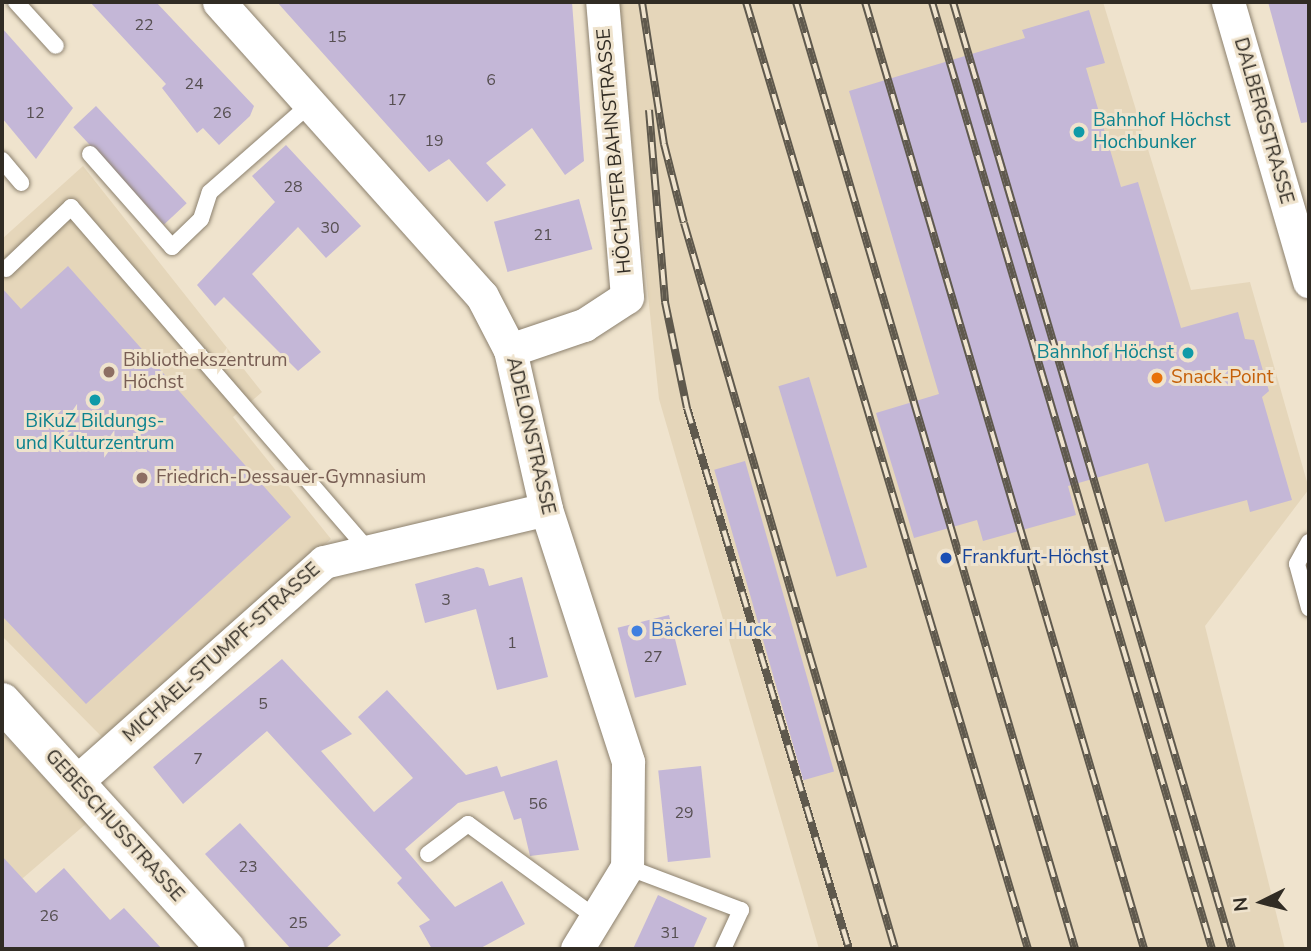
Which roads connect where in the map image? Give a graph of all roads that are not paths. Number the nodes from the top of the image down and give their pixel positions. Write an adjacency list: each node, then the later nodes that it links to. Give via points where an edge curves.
1 (219, 2): 6 (street, ADELONSTRASSE)
2 (602, 2): 12 (street, HÖCHSTER BAHNSTRASSE, via 627,297 584,326)
3 (1228, 2): 11 (street, DALBERGSTRASSE)
4 (21, 3): 5 (lane)
5 (56, 46)
6 (310, 104): 7 (lane, via 209,192 201,219 172,247); 12 (street, ADELONSTRASSE, via 482,296)
7 (90, 153)
8 (2, 160): 9 (lane)
9 (21, 183)
10 (6, 269): 15 (lane, via 71,206)
11 (1309, 281)
12 (510, 350): 13 (street, ADELONSTRASSE)
13 (546, 509): 15 (street, MICHAEL-STUMPF-STRASSE); 20 (street, ADELONSTRASSE, via 628,762)
14 (1309, 542): 16 (lane, via 1297,564)
15 (369, 551): 18 (street, MICHAEL-STUMPF-STRASSE, via 324,562)
16 (1309, 608)
17 (2, 702): 18 (street, GEBESCHUSSTRASSE)
18 (75, 783): 22 (street, GEBESCHUSSTRASSE)
19 (428, 854): 21 (lane, via 468,824)
20 (626, 867): 21 (street, ADELONSTRASSE); 24 (lane, via 741,910)
21 (599, 920): 23 (street, ADELONSTRASSE)
22 (226, 949)
23 (577, 949)
24 (723, 949)

